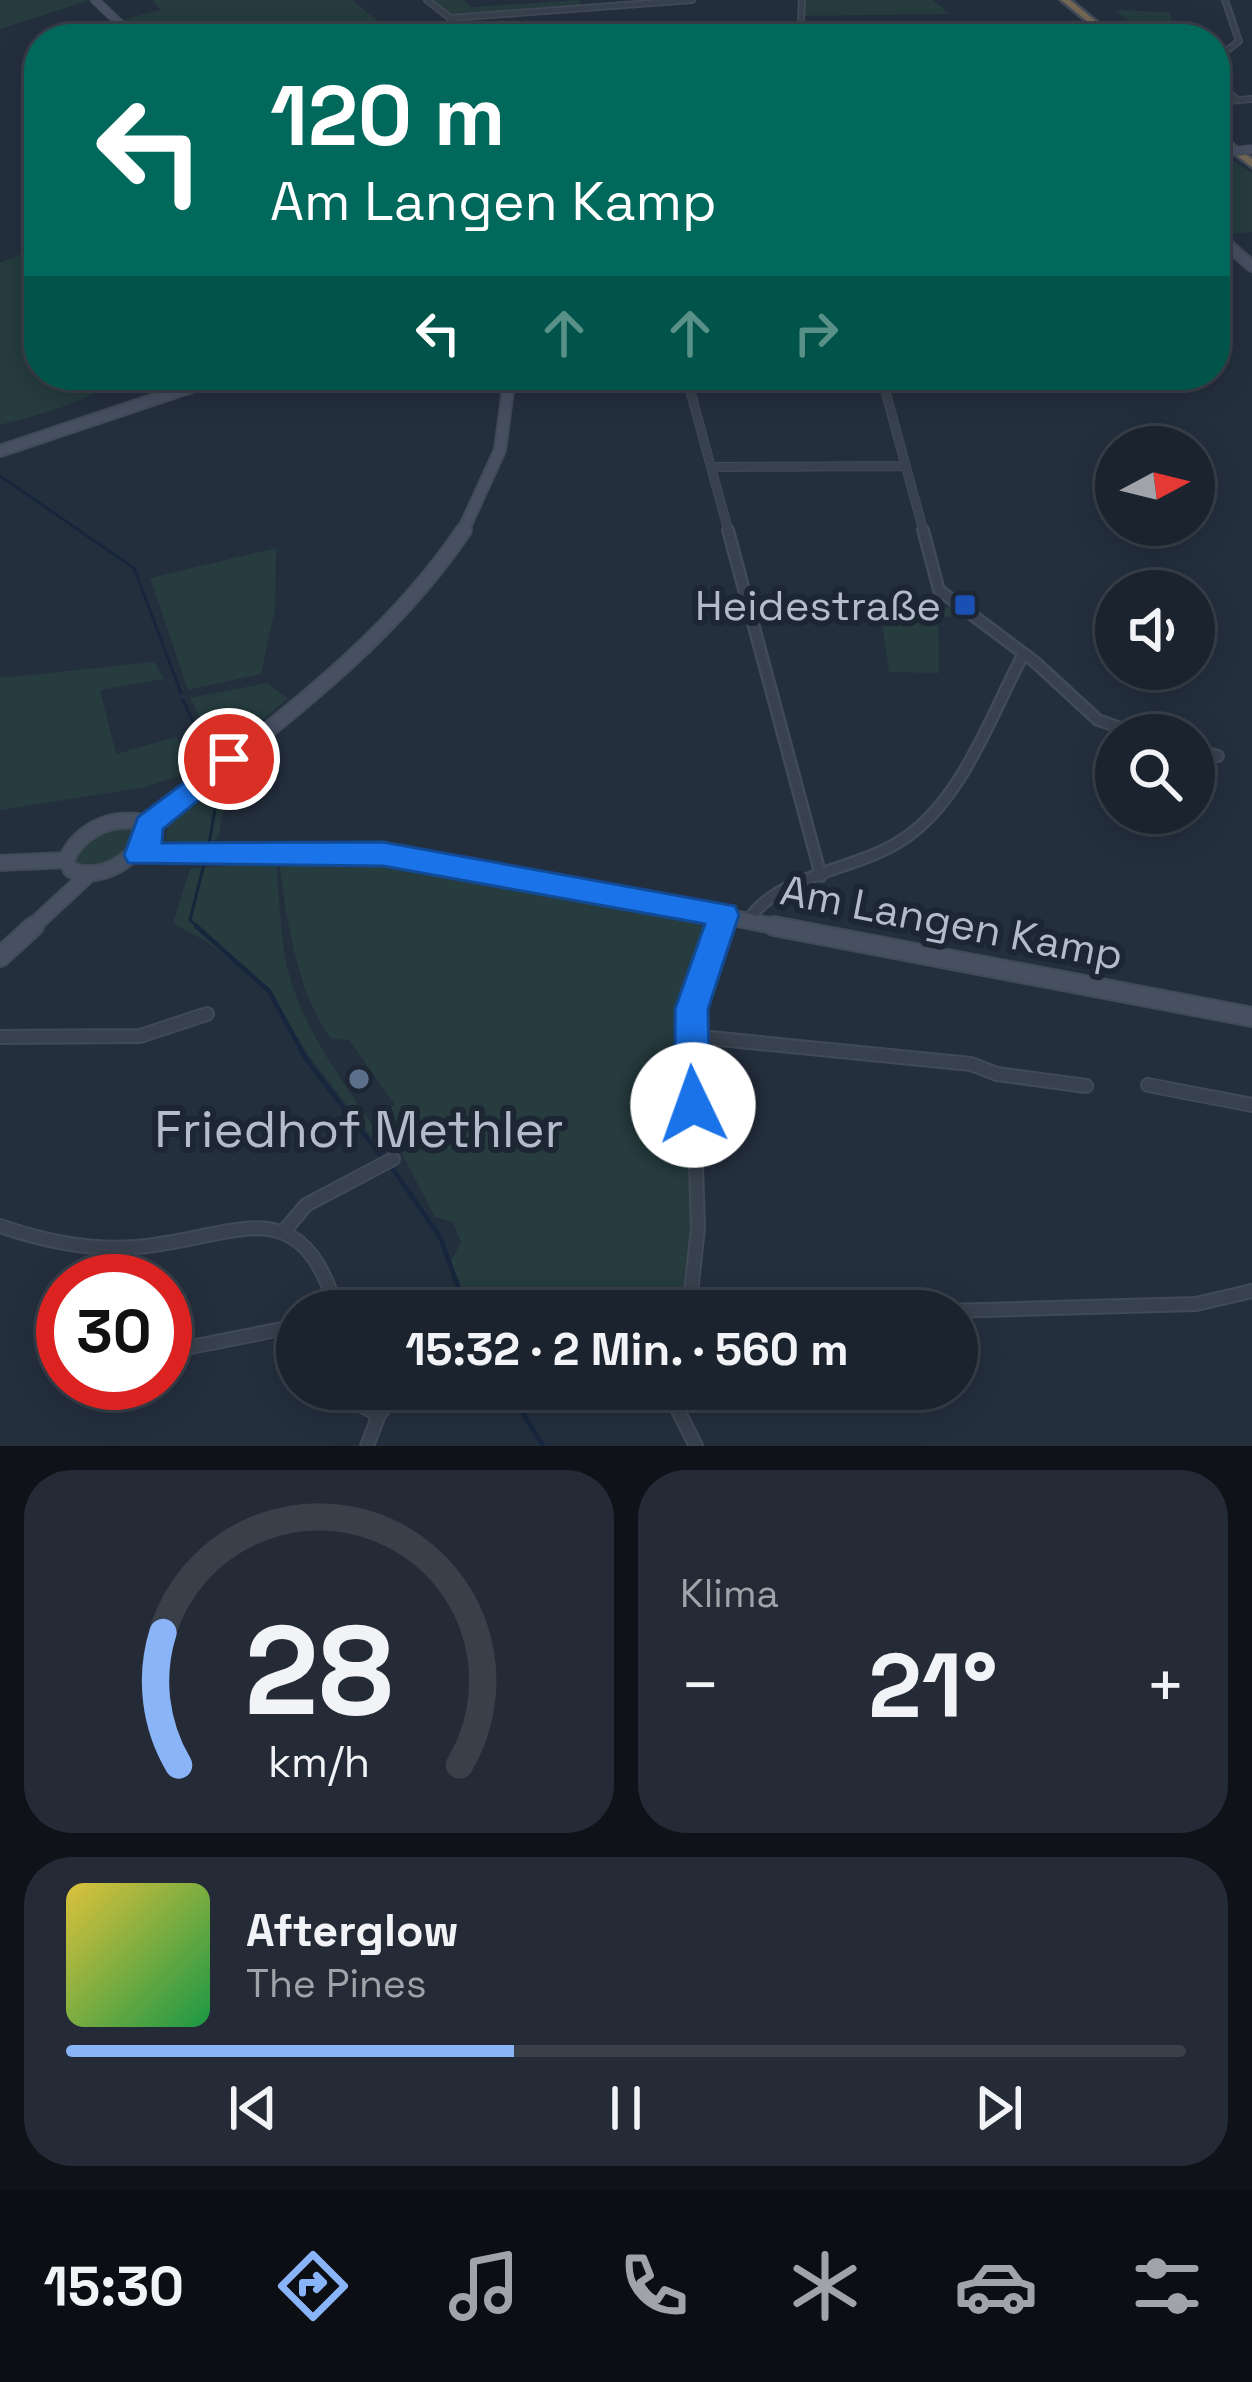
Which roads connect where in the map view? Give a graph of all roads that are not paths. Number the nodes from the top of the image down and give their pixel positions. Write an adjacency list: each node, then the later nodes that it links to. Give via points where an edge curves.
1 (95, 0): 8 (street)
2 (427, 0): 7 (street)
3 (692, 0): 7 (street)
4 (1052, 0): 10 (highway)
5 (1065, 0): 11 (highway)
6 (1226, 0): 12 (street, via 1240,38)
7 (451, 18): 9 (street)
8 (120, 24)
9 (458, 24)
10 (1082, 24)
11 (1095, 24)
12 (1230, 47)
13 (1230, 94): 15 (street)
14 (1252, 99): 15 (street)
15 (1238, 100): 16 (street)
16 (1230, 101)
17 (164, 390): 21 (street)
18 (509, 390): 28 (street, via 491,480 450,554 370,644)
19 (690, 390): 23 (street)
20 (885, 390): 22 (street)
21 (0, 451)
22 (907, 466): 23 (street); 24 (street, via 939,590 1007,637)
23 (711, 467): 33 (street)
24 (1022, 657): 25 (street); 33 (street, via 943,806 904,839)
25 (1095, 717)
26 (1215, 755): 27 (street)
27 (1218, 756)
28 (148, 825): 29 (street); 30 (street, via 112,822 79,838)
29 (139, 855): 32 (street, Am Langen Kamp); 34 (street, Am Langen Kamp, via 383,854)
30 (66, 860): 31 (street); 32 (street)
31 (0, 863)
32 (86, 876): 36 (street)
33 (821, 876): 35 (street, via 763,900)
34 (724, 915): 35 (street, Am Langen Kamp); 39 (street, via 698,979)
35 (749, 919): 38 (street, Am Langen Kamp)
36 (0, 957)
37 (207, 1014): 40 (street, via 140,1036)
38 (1252, 1017)
39 (690, 1036): 42 (street, via 971,1064); 48 (street, via 698,1228)
40 (0, 1037)
41 (1148, 1085): 43 (street)
42 (1086, 1086)
43 (1252, 1106)
44 (394, 1159): 46 (street, via 306,1205)
45 (0, 1226): 46 (street, via 54,1241 136,1247)
46 (285, 1230): 47 (street, via 310,1250)
47 (328, 1290)
48 (691, 1290)
49 (1252, 1291): 50 (street, via 1196,1304)
50 (978, 1310)
51 (276, 1330): 52 (street)
52 (192, 1347)
53 (369, 1410): 56 (street)
54 (383, 1410): 56 (street)
55 (678, 1410): 58 (street)
56 (379, 1415): 57 (street)
57 (367, 1446)
58 (696, 1446)

